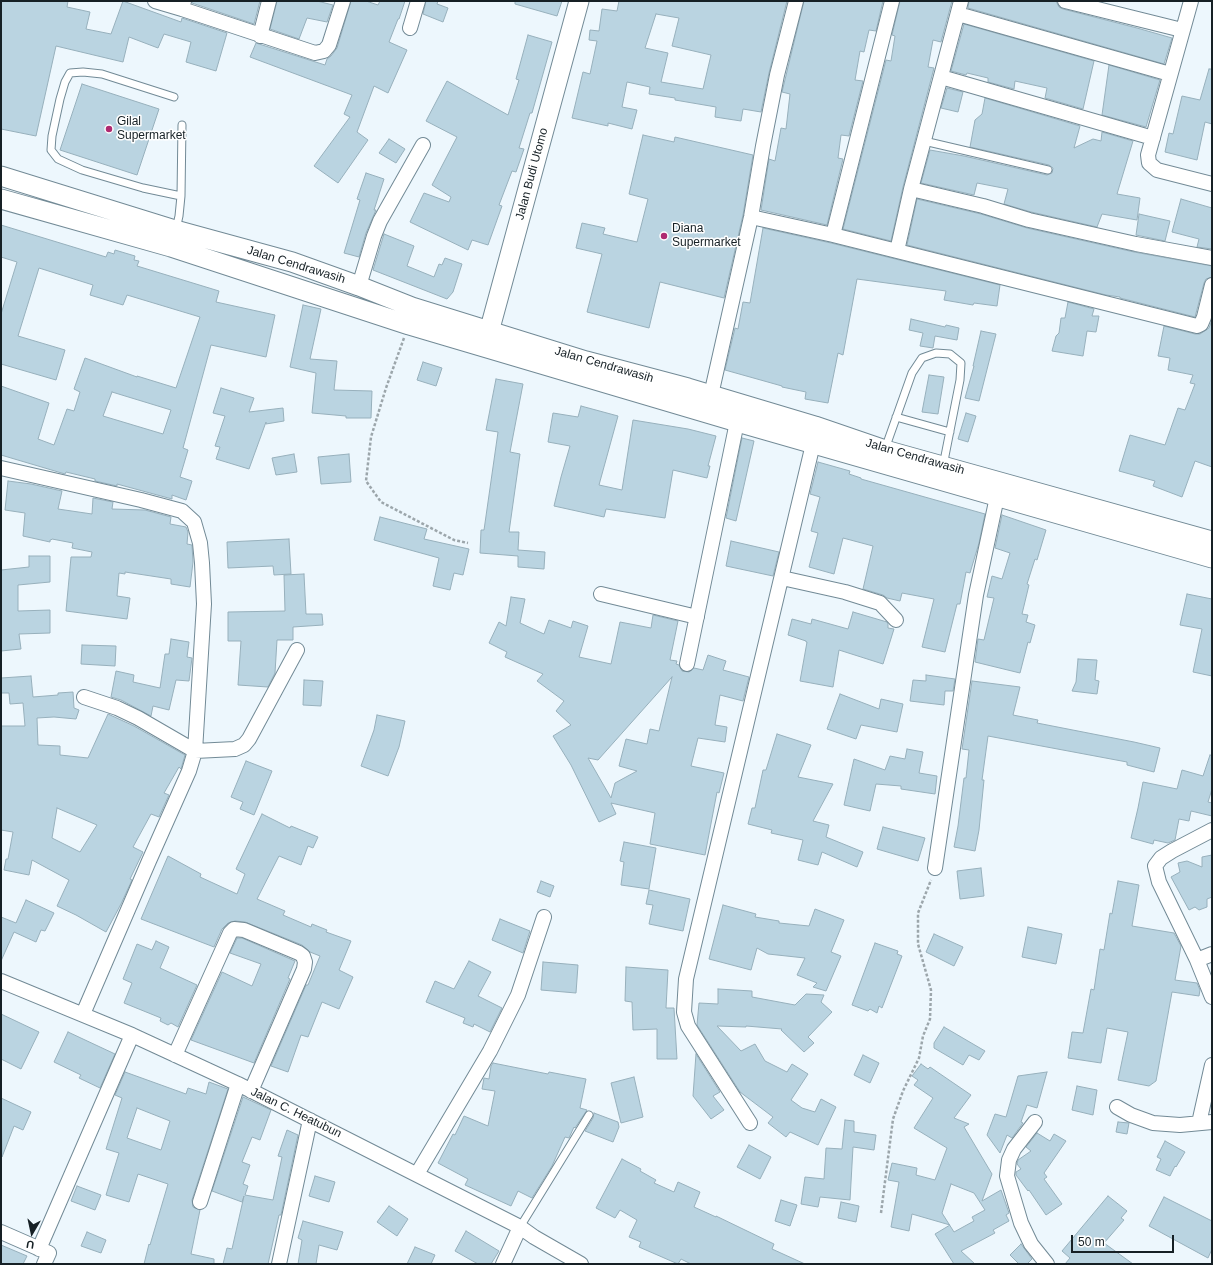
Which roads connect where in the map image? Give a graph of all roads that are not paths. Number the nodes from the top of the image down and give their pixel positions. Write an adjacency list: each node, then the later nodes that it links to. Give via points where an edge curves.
1 (155, 1): 10 (street)
2 (270, 1): 14 (street)
3 (343, 1): 14 (street, via 329,45 324,51 314,53)
4 (418, 1): 12 (street)
5 (579, 1): 37 (main road, Jalan Budi Utomo)
6 (796, 1): 29 (street, via 777,75)
7 (892, 1): 32 (street)
8 (1065, 1): 13 (street)
9 (1191, 1): 13 (street)
10 (183, 5): 14 (street)
11 (960, 8): 15 (street); 16 (street)
12 (410, 28)
13 (1182, 30): 15 (street)
14 (260, 36)
15 (1170, 74): 19 (street)
16 (941, 77): 19 (street); 20 (street)
17 (174, 97): 26 (lane, via 102,74 70,73 63,88 51,150 58,160 82,170)
18 (182, 125): 26 (lane)
19 (1152, 138): 24 (street, via 1149,163 1157,170)
20 (924, 141): 22 (lane); 25 (street)
21 (424, 145): 36 (street, via 380,221)
22 (1048, 170)
23 (1, 176): 28 (main road, Jalan Cendrawasih)
24 (1212, 184)
25 (911, 189): 33 (street); 34 (street, via 1029,220)
26 (181, 196): 31 (lane)
27 (1, 198): 30 (main road, Jalan Cendrawasih)
28 (105, 207): 30 (main road); 31 (main road, Jalan Cendrawasih)
29 (751, 217): 32 (street); 38 (street)
30 (97, 225): 37 (main road, Jalan Cendrawasih, via 409,325)
31 (175, 230): 36 (main road, Jalan Cendrawasih, via 292,262)
32 (834, 235): 33 (street)
33 (897, 251): 35 (street, via 1197,326 1204,317)
34 (1212, 258)
35 (1212, 285)
36 (359, 286): 37 (main road, Jalan Cendrawasih)
37 (487, 339): 38 (main road, Jalan Cendrawasih, via 586,361); 40 (main road, Jalan Cendrawasih)
38 (711, 395): 43 (main road, Jalan Cendrawasih)
39 (896, 417): 41 (lane); 41 (lane, via 912,373 922,358 936,352 950,354 961,363); 43 (lane)
40 (737, 422): 42 (main road, Jalan Cendrawasih); 51 (street)
41 (950, 432): 45 (lane)
42 (813, 444): 45 (main road, Jalan Cendrawasih); 49 (street)
43 (885, 450): 45 (main road, Jalan Cendrawasih)
44 (1, 468): 56 (street, via 141,500 182,512 194,522 200,550 204,604)
45 (941, 473): 46 (main road, Jalan Cendrawasih); 47 (main road, Jalan Cendrawasih)
46 (997, 497): 48 (main road, Jalan Cendrawasih); 58 (street, via 976,595)
47 (1212, 541)
48 (1212, 558)
49 (782, 578): 52 (street, via 845,592 880,603); 74 (street, via 686,979 684,1012 688,1026)
50 (601, 594): 51 (street)
51 (697, 617): 54 (street)
52 (896, 620)
53 (297, 650): 56 (street, via 244,745 235,749)
54 (687, 664)
55 (84, 697): 56 (street, via 138,718)
56 (195, 751): 64 (street, via 189,771)
57 (1212, 830): 61 (street, via 1172,851 1161,858 1155,866 1159,882)
58 (935, 868)
59 (544, 917): 76 (street, via 514,1002 490,1050)
60 (1212, 954): 61 (street)
61 (1198, 960): 63 (street)
62 (1, 980): 64 (street, Jalan C. Heatubun)
63 (1212, 997)
64 (84, 1014): 65 (street, Jalan C. Heatubun)
65 (132, 1035): 66 (street, Jalan C. Heatubun); 80 (street)
66 (175, 1055): 68 (street, Jalan C. Heatubun); 69 (street, via 234,929 244,930 299,953 305,962 304,969)
67 (1212, 1065): 75 (street)
68 (238, 1084): 69 (street, Jalan C. Heatubun); 77 (street)
69 (251, 1091): 72 (street, Jalan C. Heatubun)
70 (1117, 1107): 75 (street, via 1153,1123)
71 (589, 1115): 78 (lane)
72 (310, 1120): 76 (street, Jalan C. Heatubun); 82 (street)
73 (1035, 1122): 85 (street, via 1014,1149 1009,1160 1007,1176 1021,1224 1031,1244)
74 (750, 1123)
75 (1206, 1123)
76 (417, 1174): 78 (street, Jalan C. Heatubun)
77 (200, 1202)
78 (520, 1227): 83 (street); 84 (street, Jalan C. Heatubun)
79 (1, 1232): 80 (street)
80 (39, 1249): 81 (street, via 49,1253)
81 (44, 1264)
82 (279, 1264)
83 (503, 1264)
84 (581, 1264)
85 (1047, 1264)

